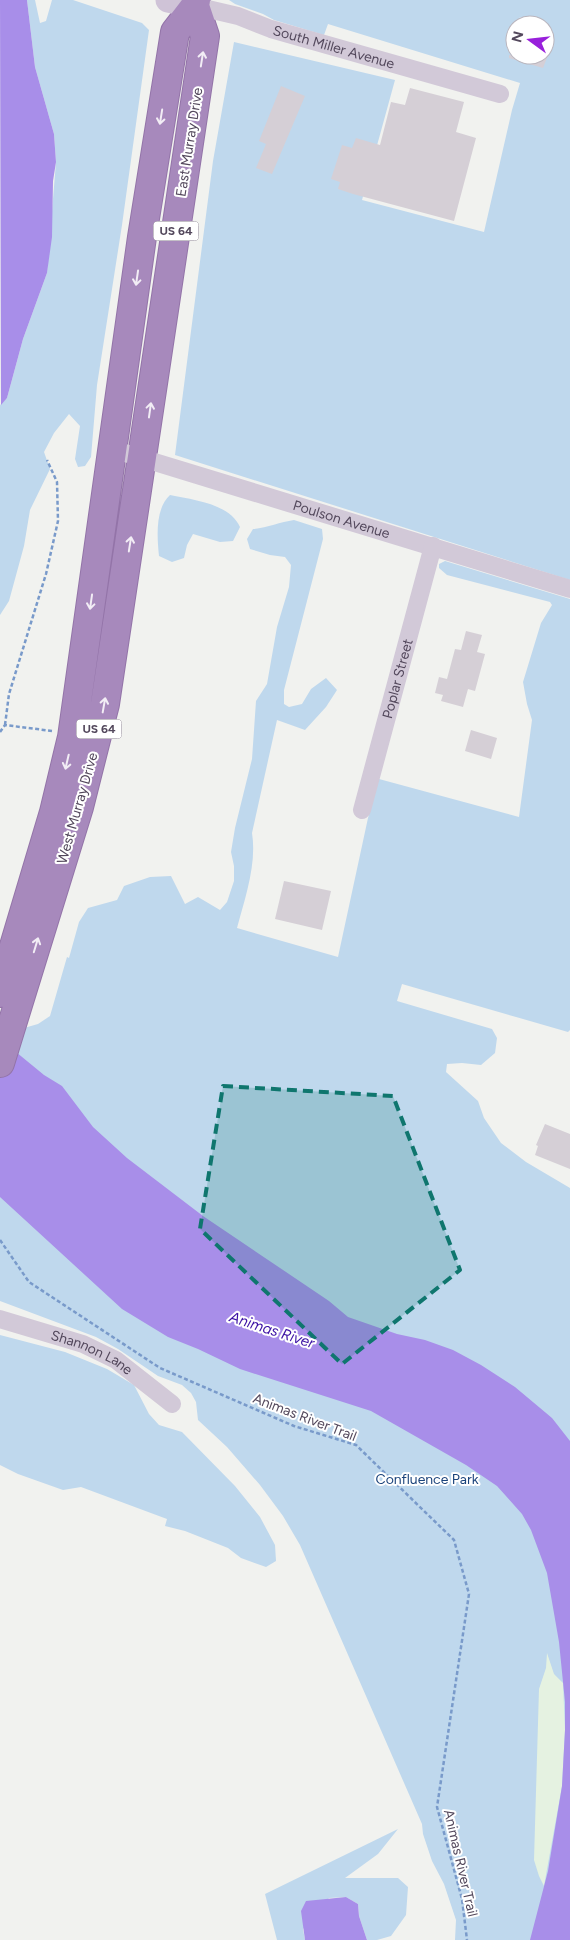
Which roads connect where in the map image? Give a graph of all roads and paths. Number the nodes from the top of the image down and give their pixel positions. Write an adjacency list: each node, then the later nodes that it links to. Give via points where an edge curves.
1 (168, 0): 2 (main road, South Miller Avenue)
2 (195, 3): 3 (street, South Miller Avenue); 4 (highway, US 64, one-way to 4, via 175,32); 5 (highway, East Murray Drive / US 64, one-way to 2, via 205,36)
3 (500, 94)
4 (112, 449): 5 (street, Poulson Avenue); 13 (highway, West Murray Drive / US 64, one-way to 13, via 67,760)
5 (143, 458): 7 (street, Poulson Avenue); 13 (highway, West Murray Drive / US 64, one-way to 5, via 79,807 102,718)
6 (47, 460): 9 (path, via 58,482 58,521 46,574 9,694)
7 (434, 546): 8 (street, Poulson Avenue); 12 (street, Poplar Street)
8 (570, 589)
9 (5, 725): 10 (path); 11 (path)
10 (52, 731)
11 (0, 732)
12 (362, 810)
13 (9, 985): 14 (highway, West Murray Drive / US 64)
14 (0, 1063)
15 (0, 1240): 18 (path, Animas River Trail, via 30,1282 160,1368 294,1426 356,1446 454,1540 469,1594 437,1807 462,1898)
16 (0, 1319): 17 (street, Shannon Lane, via 83,1344 116,1360)
17 (172, 1404)
18 (467, 1940)

